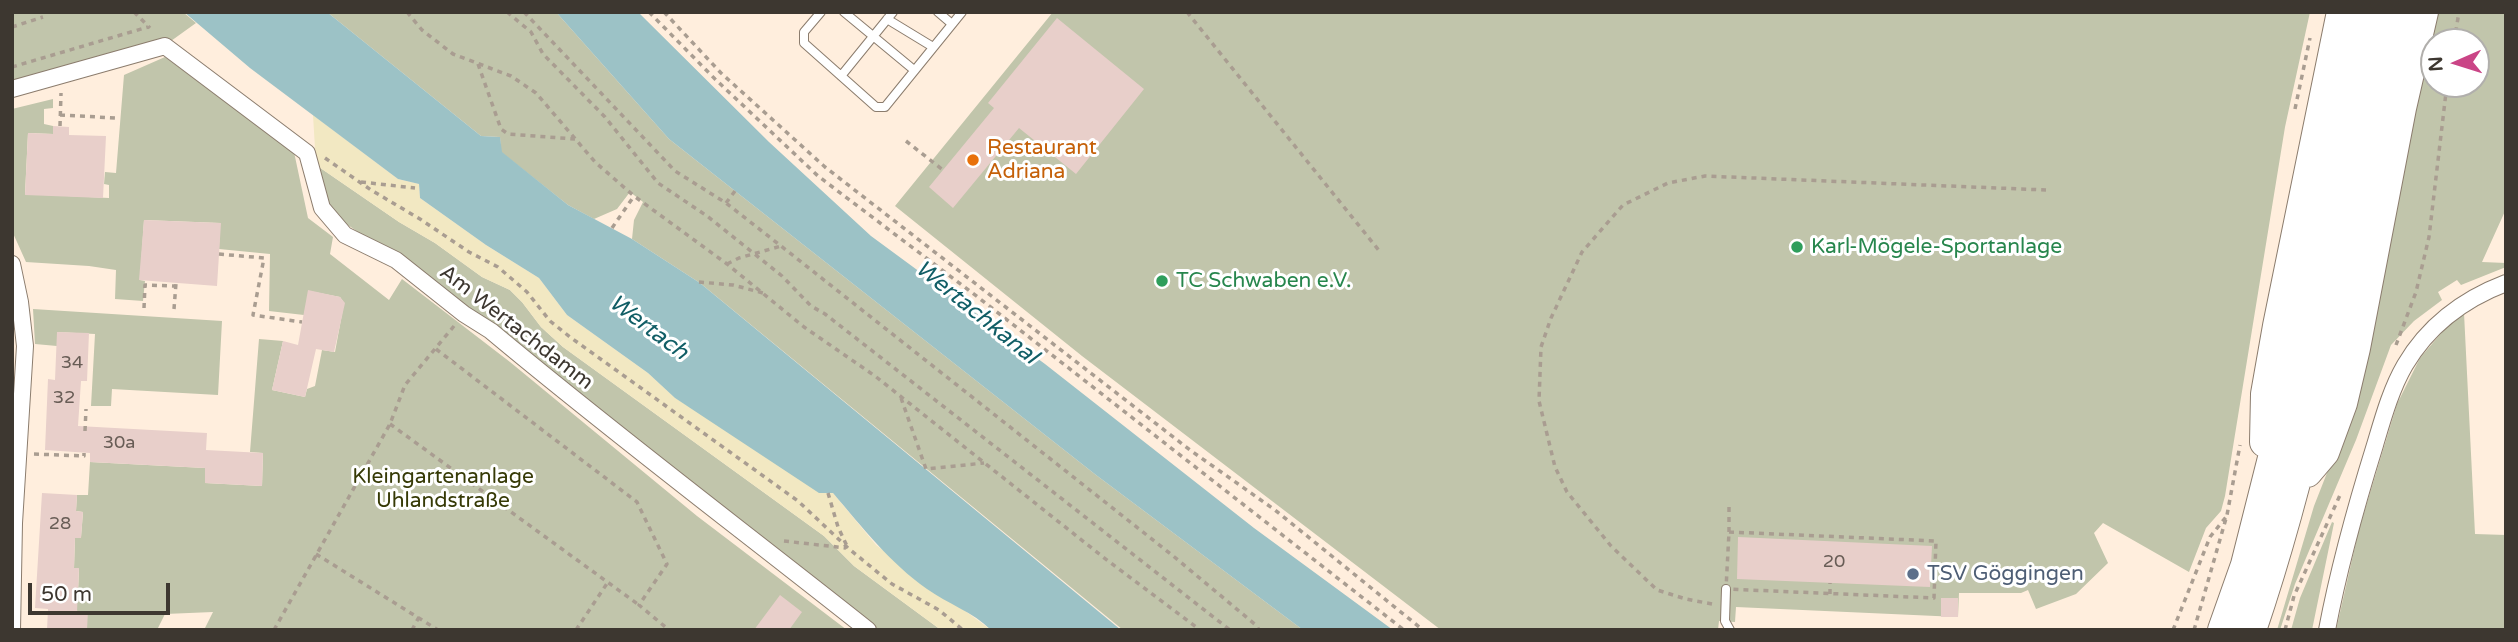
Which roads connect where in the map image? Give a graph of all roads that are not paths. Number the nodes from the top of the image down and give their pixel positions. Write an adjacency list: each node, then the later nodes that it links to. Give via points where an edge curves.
1 (821, 12): 14 (lane, via 804,33 804,43)
2 (844, 12): 11 (lane)
3 (938, 12): 10 (lane)
4 (962, 12): 10 (lane)
5 (2342, 12): 19 (highway, via 2266,394)
6 (2369, 12): 19 (highway, via 2293,379)
7 (2396, 12): 18 (highway, via 2320,386)
8 (2423, 12): 18 (highway, via 2342,403 2324,452)
9 (890, 16): 11 (lane); 12 (lane)
10 (952, 24): 12 (lane)
11 (873, 36): 13 (lane); 14 (lane)
12 (933, 47): 13 (lane)
13 (914, 70): 14 (lane, via 885,107 876,107)
14 (841, 76)
15 (12, 89): 22 (street, Am Wertachdamm, via 165,46 307,153 322,208 345,234 396,260 491,331)
16 (12, 264): 21 (street, via 25,346)
17 (2506, 283): 26 (street, via 2448,314 2404,366 2351,522)
18 (2295, 486): 25 (highway)
19 (2263, 500): 24 (highway)
20 (1726, 589): 23 (lane)
21 (12, 630)
22 (868, 630)
23 (1730, 630)
24 (2223, 630)
25 (2251, 630)
26 (2327, 630)

